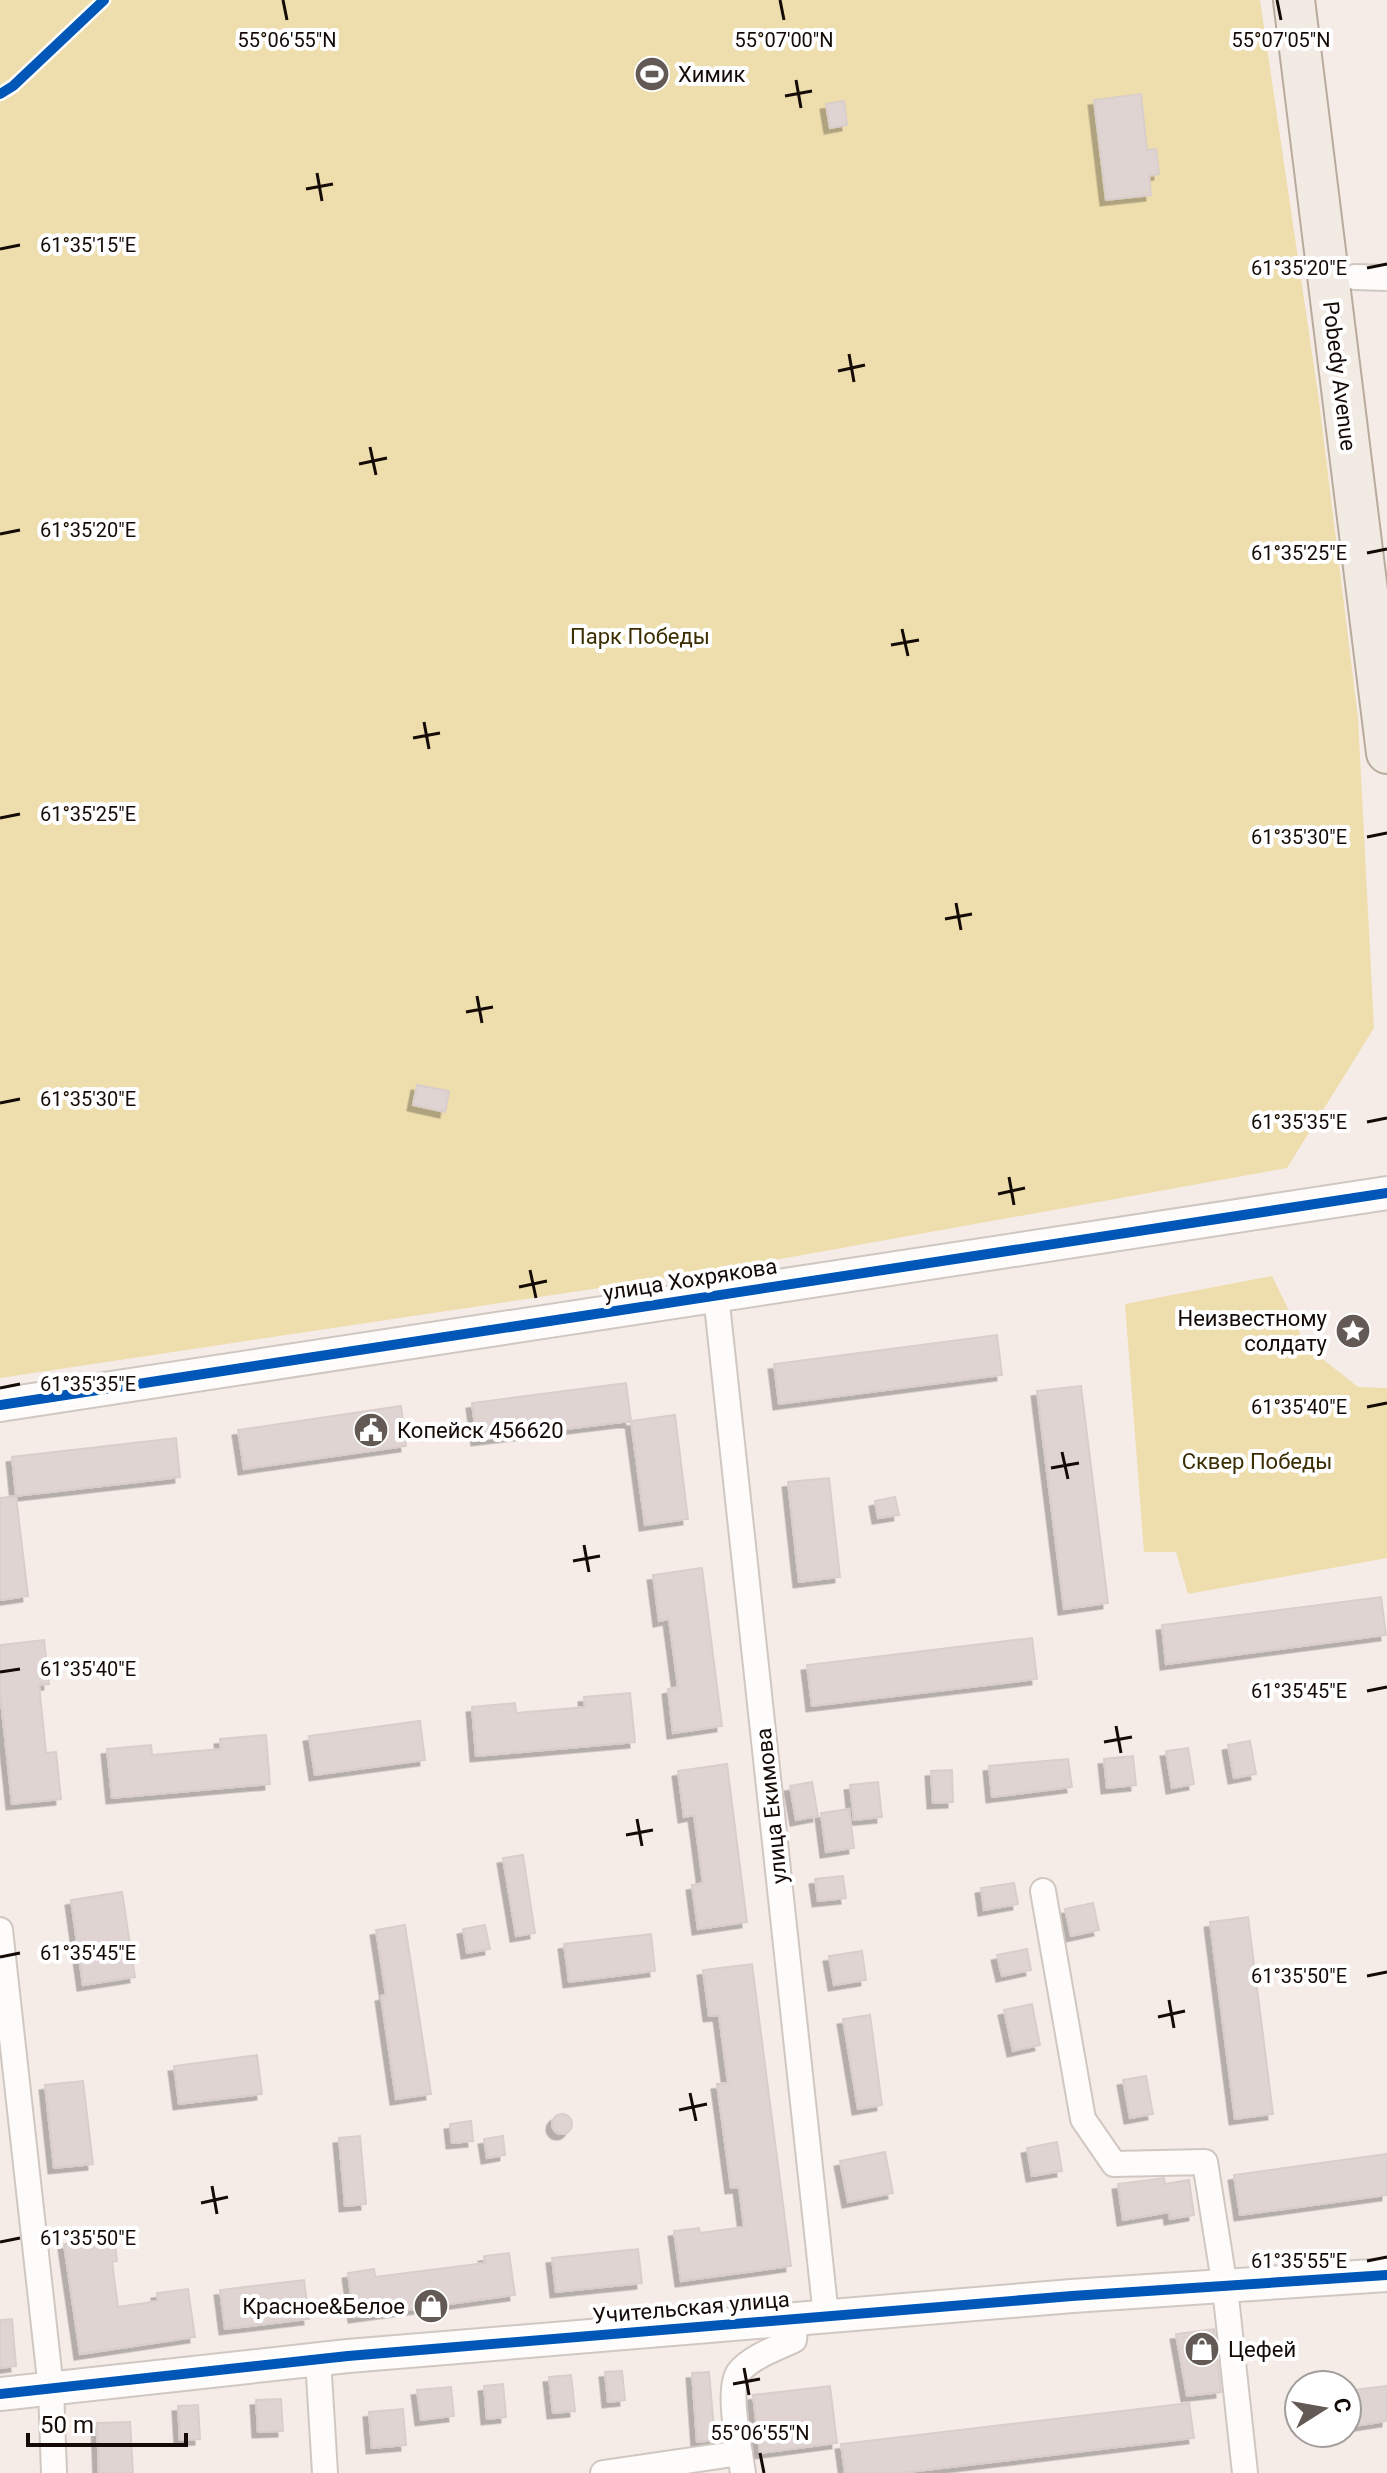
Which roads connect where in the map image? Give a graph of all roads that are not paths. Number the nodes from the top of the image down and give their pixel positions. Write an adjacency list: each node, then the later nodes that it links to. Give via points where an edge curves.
1 (1294, 0): 5 (main road, Pobedy Avenue)
2 (1322, 0): 3 (main road, Pobedy Avenue)
3 (1371, 278): 4 (main road, Pobedy Avenue)
4 (1387, 538)
5 (1387, 753)
6 (1387, 1193): 7 (street, улица Хохрякова)
7 (716, 1295): 8 (street, улица Хохрякова); 13 (street, улица Екимова)
8 (0, 1405)
9 (1043, 1891): 12 (street, via 1083,2119 1114,2164 1205,2162)
10 (0, 1930): 15 (street)
11 (1387, 2275): 12 (street, Учительская улица)
12 (1225, 2288): 13 (street, Учительская улица); 21 (street)
13 (811, 2317): 14 (street, Учительская улица); 17 (street, via 794,2340 736,2374)
14 (318, 2359): 15 (street, Учительская улица); 19 (street)
15 (51, 2389): 16 (street, Учительская улица); 18 (street)
16 (0, 2394)
17 (741, 2463): 20 (street)
18 (54, 2473)
19 (325, 2473)
20 (603, 2473)
21 (1245, 2473)

